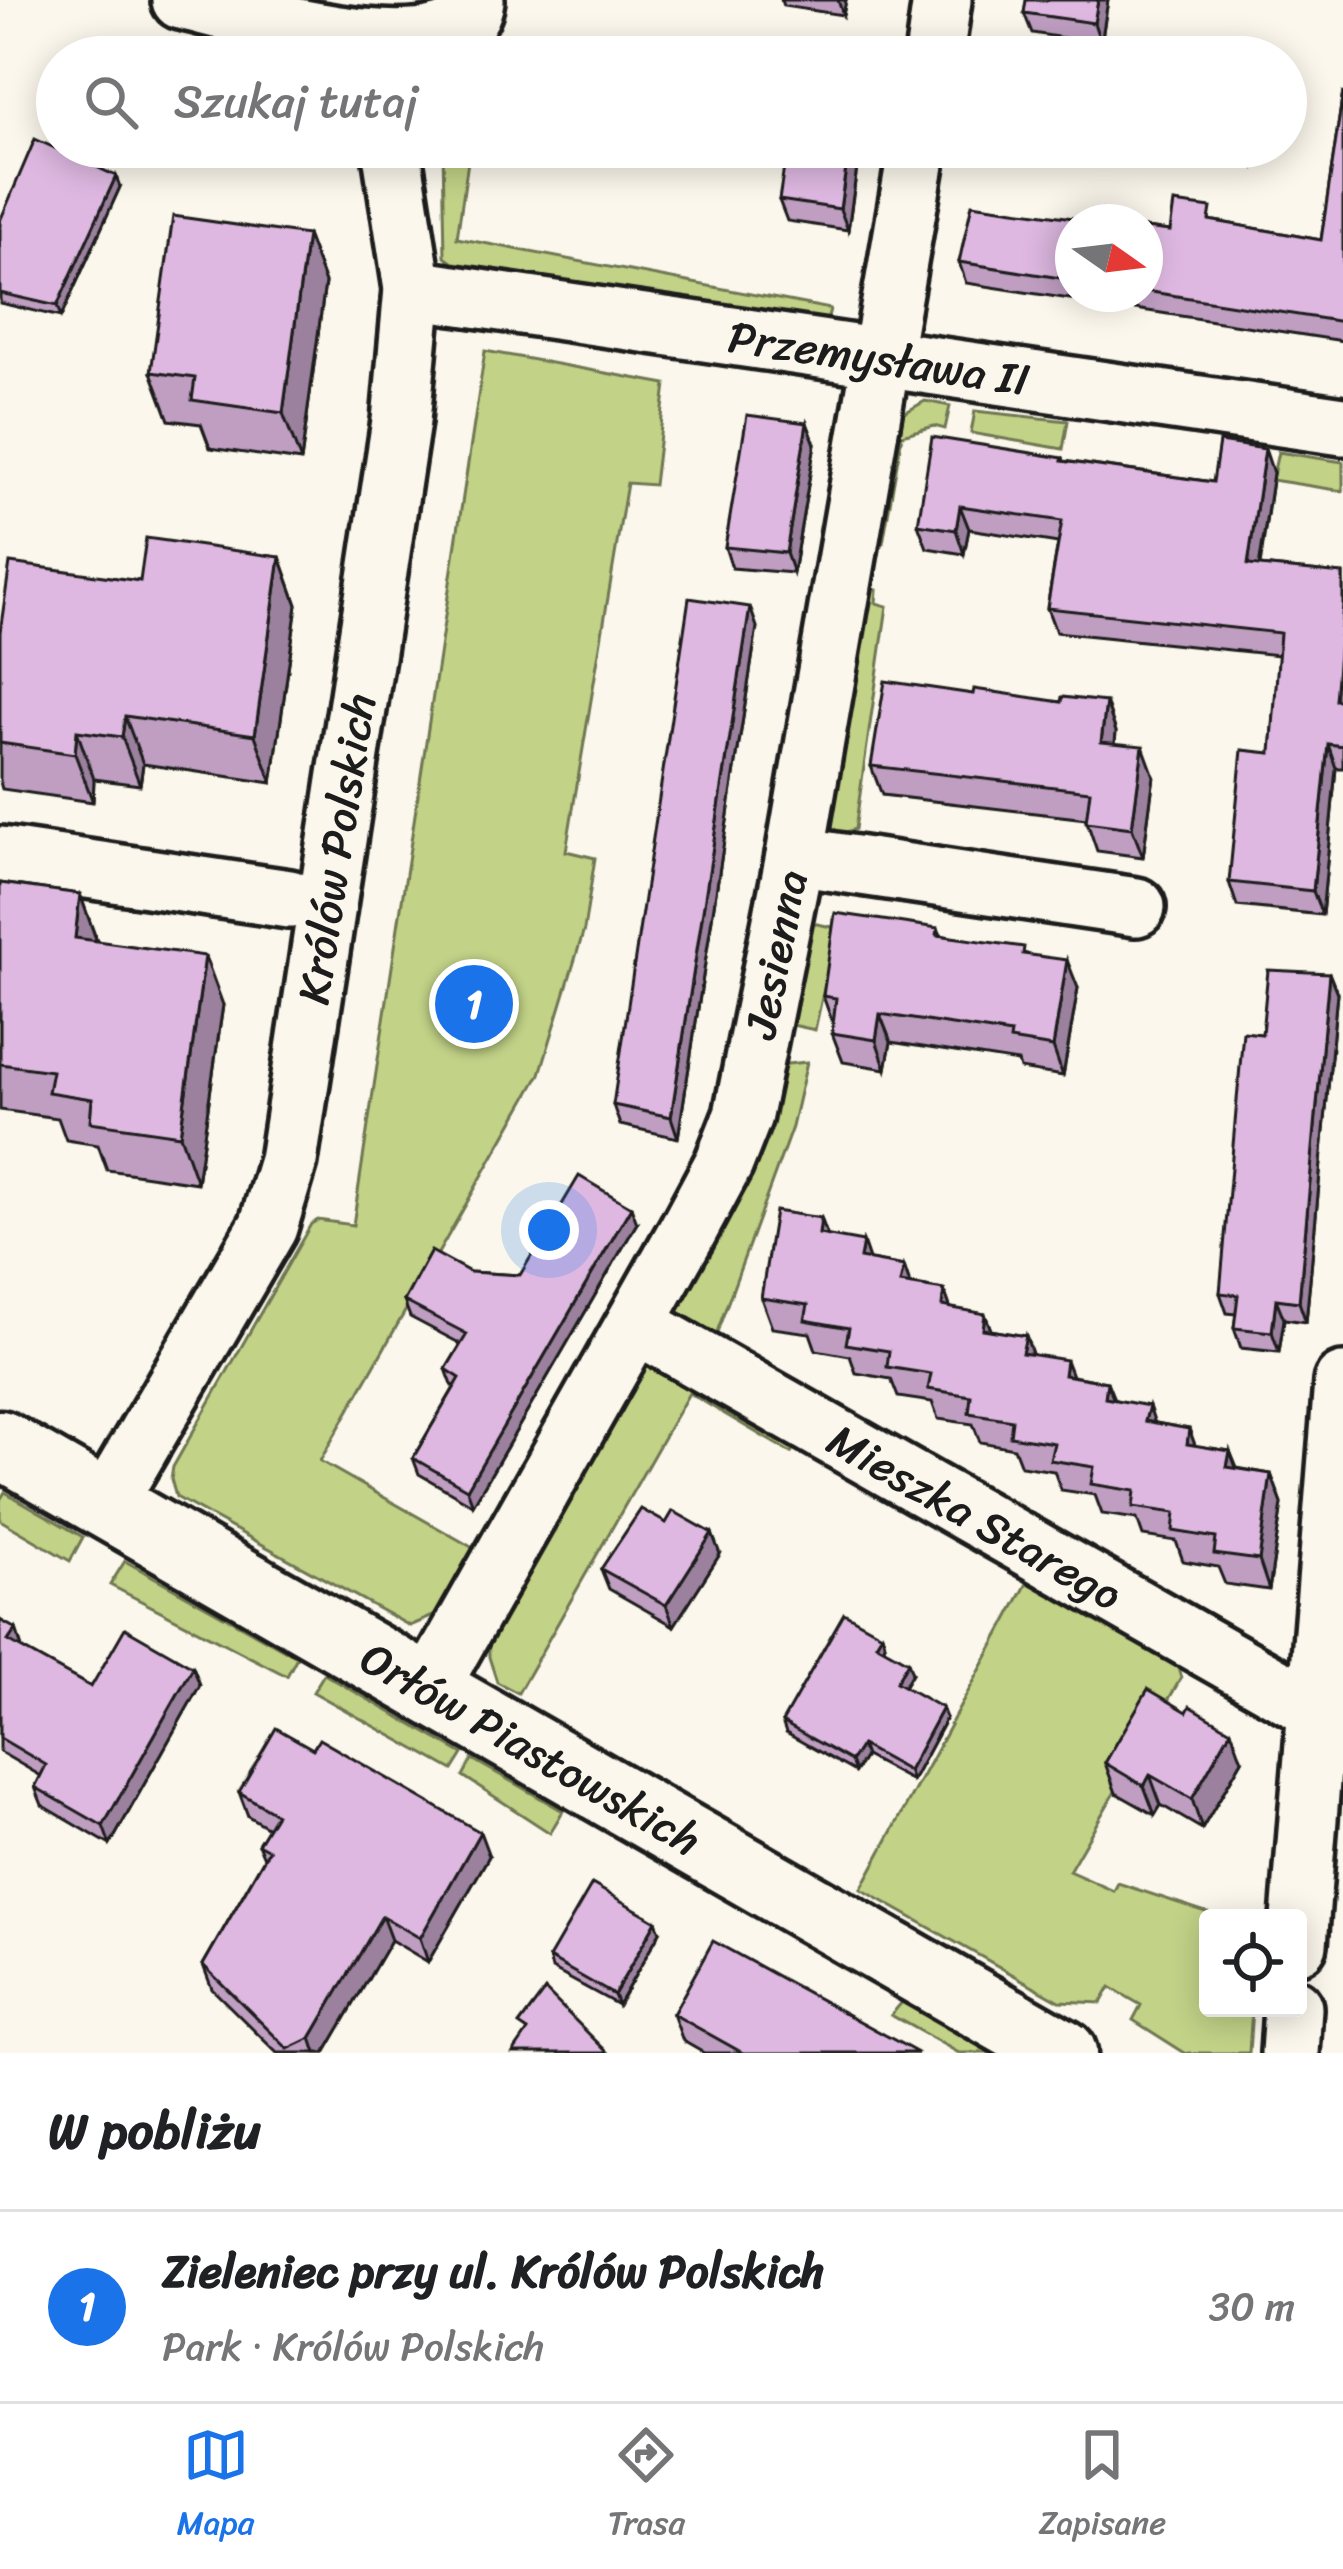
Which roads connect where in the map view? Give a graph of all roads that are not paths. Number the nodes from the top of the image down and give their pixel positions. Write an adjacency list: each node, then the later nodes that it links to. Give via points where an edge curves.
1 (181, 0): 4 (street, via 295,27)
2 (475, 0): 6 (street, via 460,29)
3 (942, 0): 7 (street)
4 (378, 33): 5 (street)
5 (418, 36)
6 (436, 36)
7 (937, 36)
8 (394, 168): 10 (street, Królów Polskich)
9 (914, 168): 11 (street, Jesienna)
10 (413, 289): 11 (street, Przemysława II); 20 (street, Królów Polskich, via 401,421 280,1193 268,1227)
11 (882, 359): 12 (street, Przemysława II); 14 (street, Jesienna)
12 (1343, 426)
13 (0, 856): 15 (street)
14 (795, 856): 16 (street); 17 (street, Jesienna, via 743,1114)
15 (289, 899)
16 (1136, 907)
17 (636, 1324): 21 (street, Jesienna); 22 (street, Mieszka Starego)
18 (1343, 1382): 22 (street)
19 (0, 1444): 20 (street, Orłów Piastowskich)
20 (105, 1506): 21 (street, Orłów Piastowskich)
21 (428, 1689): 25 (street, Orłów Piastowskich)
22 (1316, 1710): 23 (street)
23 (1301, 1909)
24 (1292, 2017): 26 (street)
25 (1063, 2053)
26 (1290, 2053)

